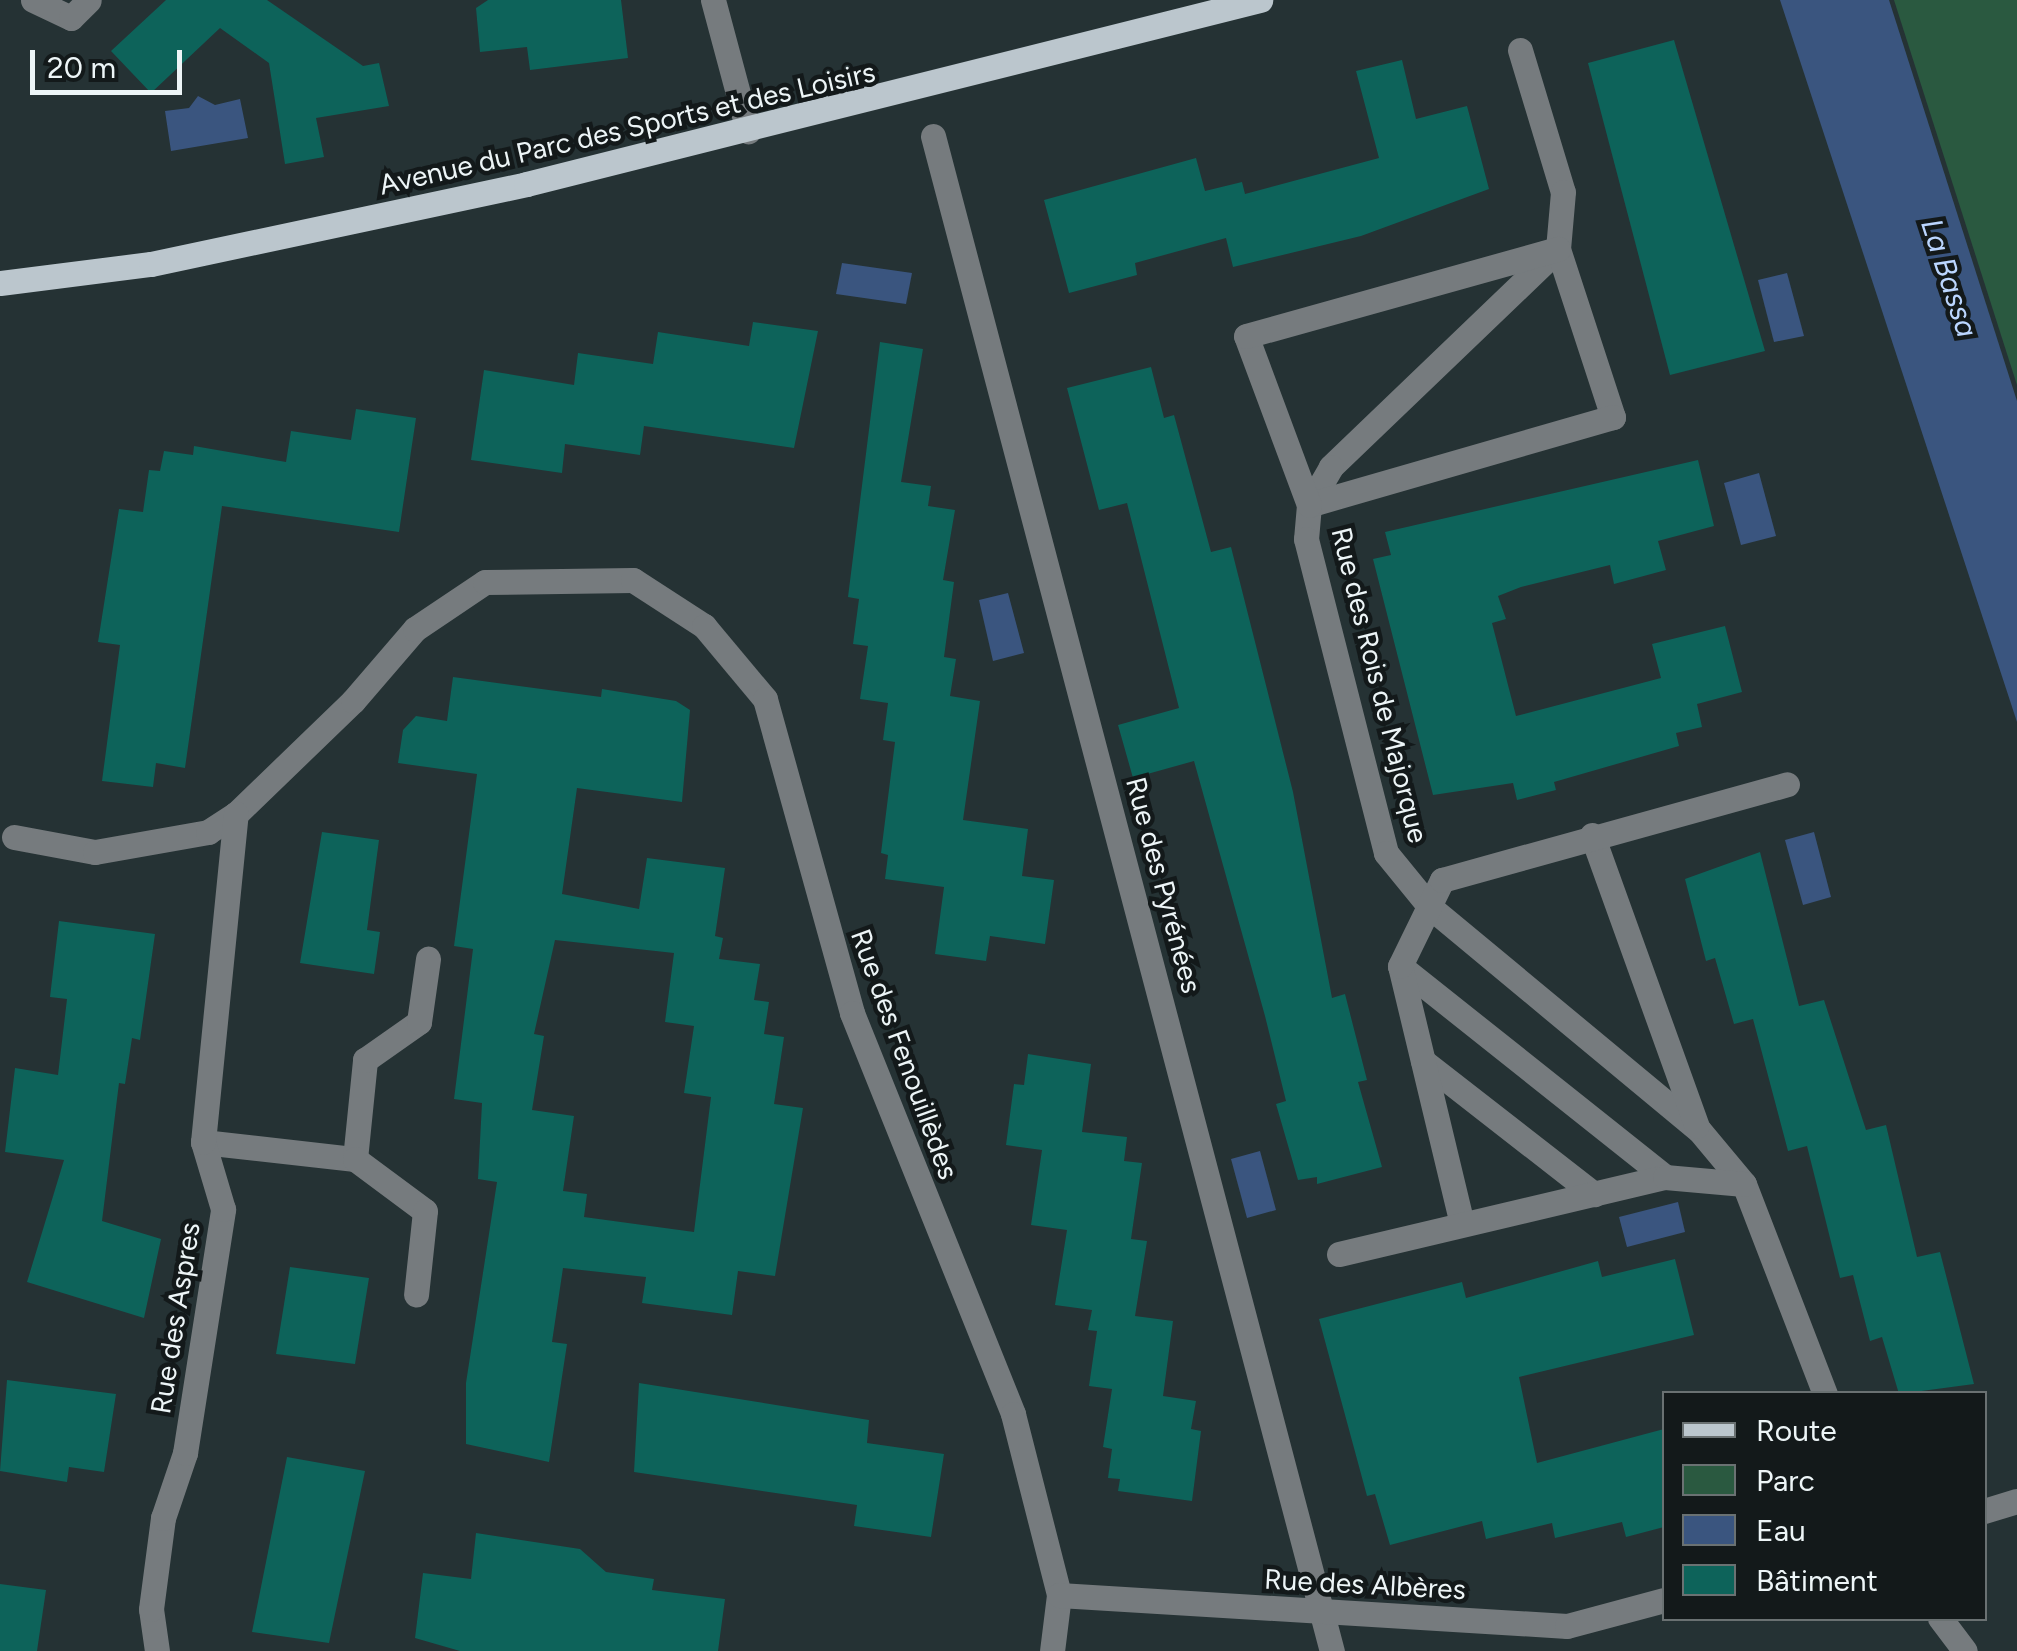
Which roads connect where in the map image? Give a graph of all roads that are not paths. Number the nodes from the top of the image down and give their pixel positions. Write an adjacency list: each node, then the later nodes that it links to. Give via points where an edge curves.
1 (33, 0): 2 (street, via 71,18)
2 (88, 0)
3 (713, 0): 6 (street)
4 (1260, 0): 6 (main road, Avenue du Parc des Sports et des Loisirs)
5 (1520, 50): 8 (street, via 1563,192)
6 (748, 131): 9 (main road, Avenue du Parc des Sports et des Loisirs, via 151,264)
7 (933, 136): 33 (street, Rue des Pyrénées)
8 (1558, 249): 10 (street, Rue des Rois de Majorque, via 1331,467); 10 (street, via 1613,417); 10 (street, via 1246,336)
9 (0, 283)
10 (1309, 505): 15 (street, Rue des Rois de Majorque, via 1306,540 1386,853)
11 (1787, 784): 13 (street)
12 (236, 814): 14 (street, via 208,832 95,852); 20 (street, Rue des Aspres); 31 (street, Rue des Fenouillèdes, via 415,629 485,582 632,580 704,626 765,699 852,1014 1013,1414)
13 (1592, 835): 15 (street, via 1442,880); 19 (street)
14 (14, 837)
15 (1430, 906): 17 (street); 19 (street, Rue des Rois de Majorque)
16 (428, 959): 21 (street, via 419,1022 365,1060)
17 (1400, 966): 18 (street); 22 (street)
18 (1423, 1061): 24 (street); 25 (street)
19 (1699, 1130): 23 (street, Rue des Rois de Majorque)
20 (203, 1142): 21 (street); 35 (street, Rue des Aspres, via 222,1209 185,1454 163,1518 151,1608)
21 (355, 1159): 27 (street, via 426,1211)
22 (1665, 1177): 23 (street); 24 (street)
23 (1744, 1184): 28 (street, Rue des Rois de Majorque)
24 (1594, 1194): 25 (street)
25 (1462, 1224): 26 (street)
26 (1339, 1254)
27 (416, 1296)
28 (1824, 1391)
29 (2017, 1501): 30 (street)
30 (1987, 1510)
31 (1058, 1595): 33 (street, Rue des Albères); 36 (street)
32 (1662, 1601): 33 (street, Rue des Albères, via 1567,1626)
33 (1326, 1612): 37 (street, Rue des Pyrénées)
34 (1942, 1621): 38 (street)
35 (157, 1651)
36 (1052, 1651)
37 (1332, 1651)
38 (1965, 1651)

